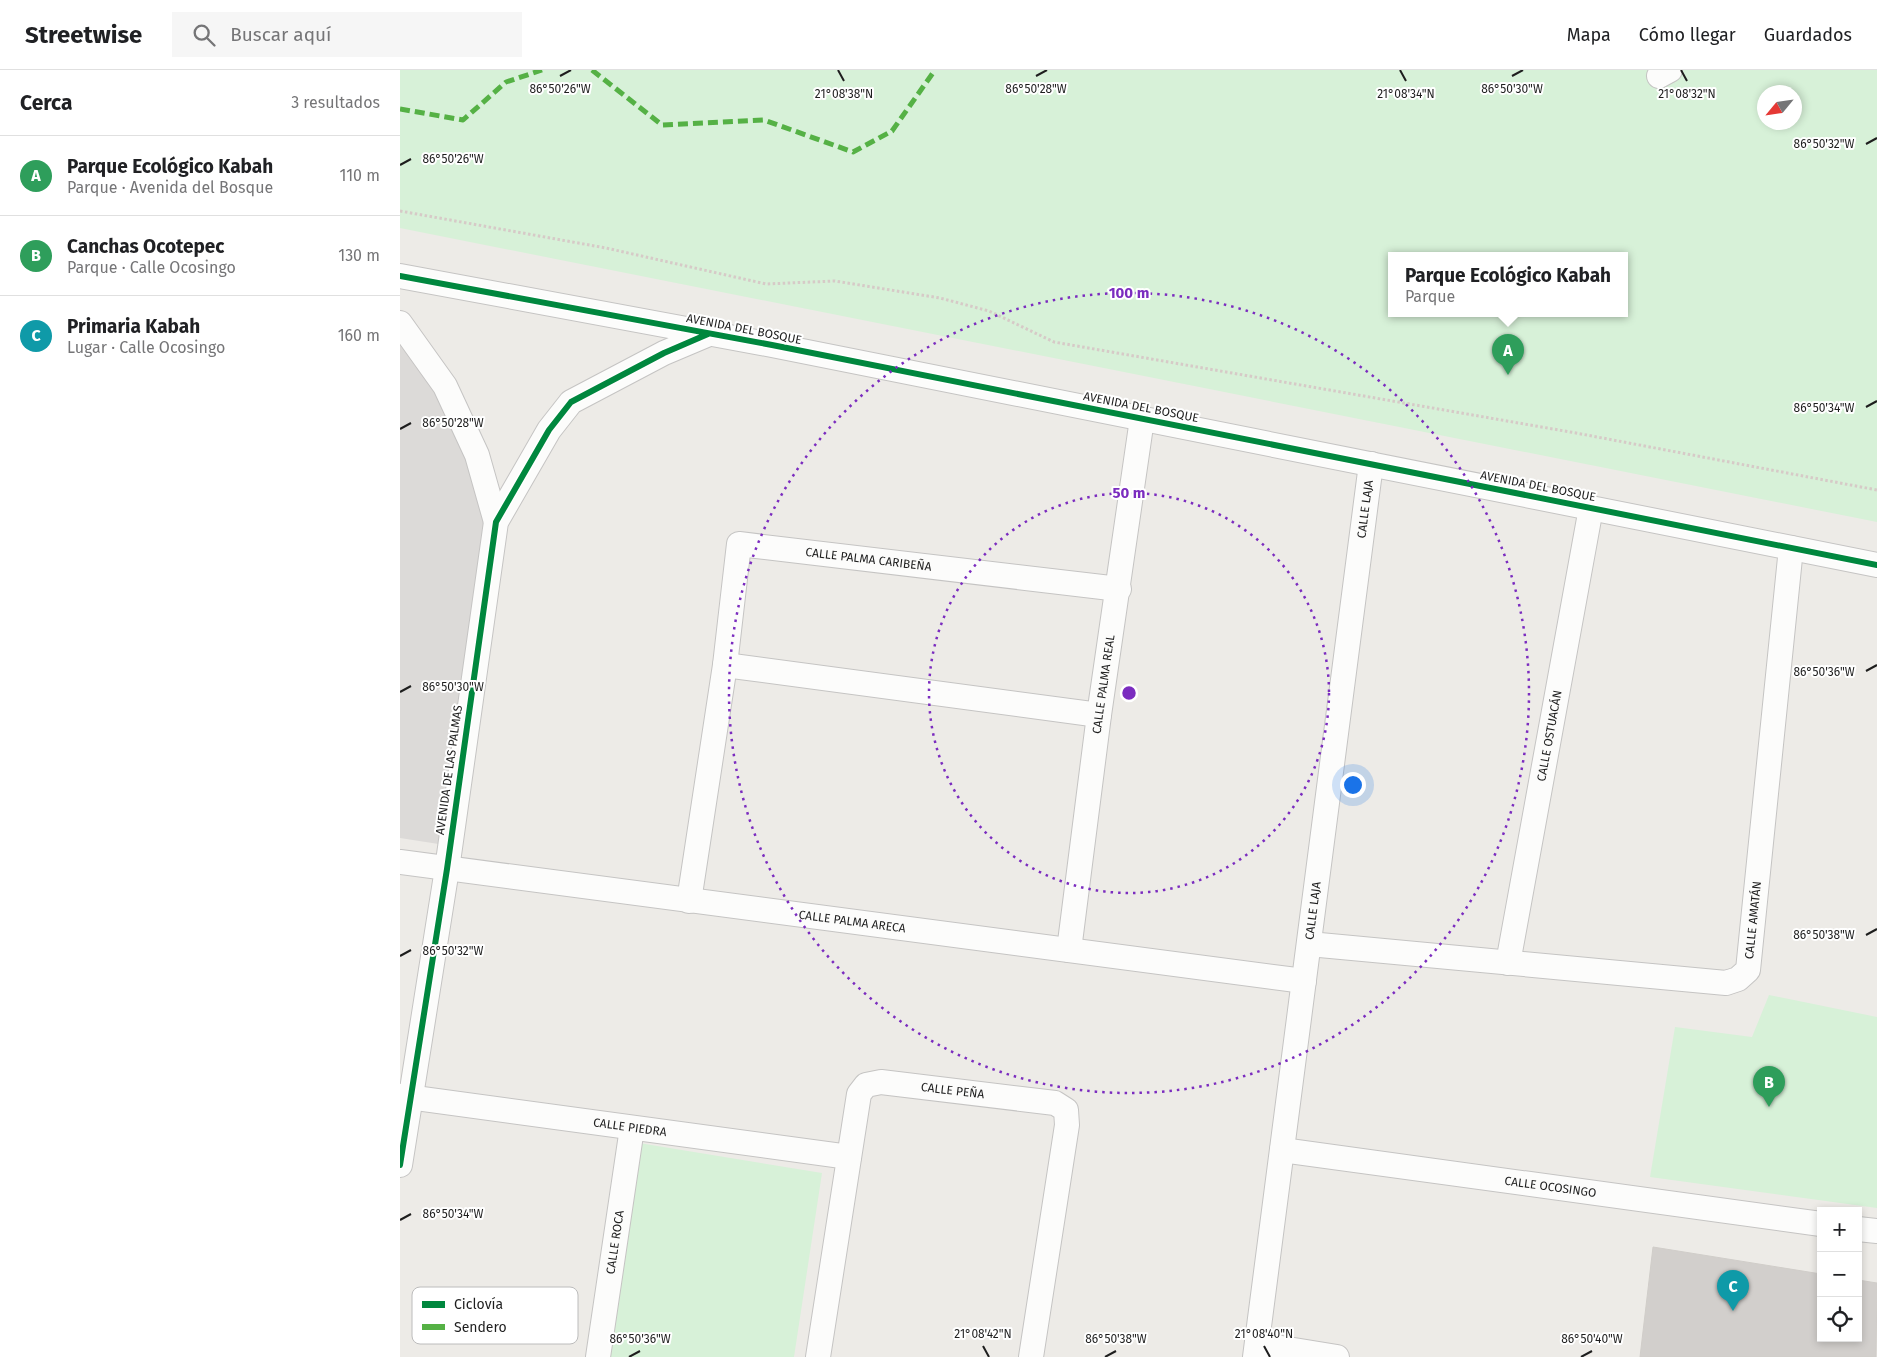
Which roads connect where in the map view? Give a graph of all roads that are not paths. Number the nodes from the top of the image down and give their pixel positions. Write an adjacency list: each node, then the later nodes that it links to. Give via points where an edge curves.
1 (400, 276): 3 (street, AVENIDA DEL BOSQUE)
2 (400, 323): 7 (street, AVENIDA DE LAS PALMAS, via 445,386 477,455)
3 (709, 334): 4 (street, AVENIDA DEL BOSQUE); 7 (street, AVENIDA DE LAS PALMAS, via 664,353 572,402 549,430)
4 (1142, 419): 5 (street, AVENIDA DEL BOSQUE); 10 (street, CALLE PALMA REAL)
5 (1371, 464): 6 (street, AVENIDA DEL BOSQUE); 16 (street, CALLE LAJA)
6 (1591, 508): 8 (street, AVENIDA DEL BOSQUE); 18 (street, CALLE OSTUACÁN)
7 (496, 522): 14 (street, AVENIDA DE LAS PALMAS)
8 (1791, 548): 9 (street, AVENIDA DEL BOSQUE); 18 (street, CALLE AMATÁN, via 1748,970 1738,979 1726,983)
9 (1877, 565)
10 (1119, 589): 11 (street, CALLE PALMA CARIBEÑA, via 740,544); 12 (street, CALLE PALMA REAL)
11 (725, 665): 12 (street); 15 (street, CALLE PALMA CARIBEÑA)
12 (1099, 715): 17 (street, CALLE PALMA REAL)
13 (400, 862): 14 (street, CALLE PALMA ARECA)
14 (446, 869): 15 (street, CALLE PALMA ARECA); 20 (street, AVENIDA DE LAS PALMAS)
15 (689, 901): 17 (street, CALLE PALMA ARECA)
16 (1309, 944): 18 (street, CALLE AMATÁN); 19 (street, CALLE LAJA)
17 (1069, 950): 19 (street, CALLE PALMA ARECA)
18 (1508, 963)
19 (1304, 981): 22 (street, CALLE LAJA)
20 (405, 1097): 21 (street, CALLE PIEDRA); 24 (street, AVENIDA DE LAS PALMAS)
21 (632, 1128): 23 (street, CALLE PIEDRA); 29 (street, CALLE ROCA)
22 (1282, 1150): 25 (street, CALLE OCOSINGO); 28 (street, CALLE LAJA)
23 (849, 1157): 30 (street, CALLE PEÑA); 31 (street, CALLE PEÑA, via 859,1094 866,1085 881,1082 1055,1103 1066,1110 1067,1125)
24 (400, 1165)
25 (1817, 1223)
26 (1862, 1229): 27 (street)
27 (1877, 1231)
28 (1256, 1350): 32 (street)
29 (598, 1357)
30 (818, 1357)
31 (1031, 1357)
32 (1337, 1357)

